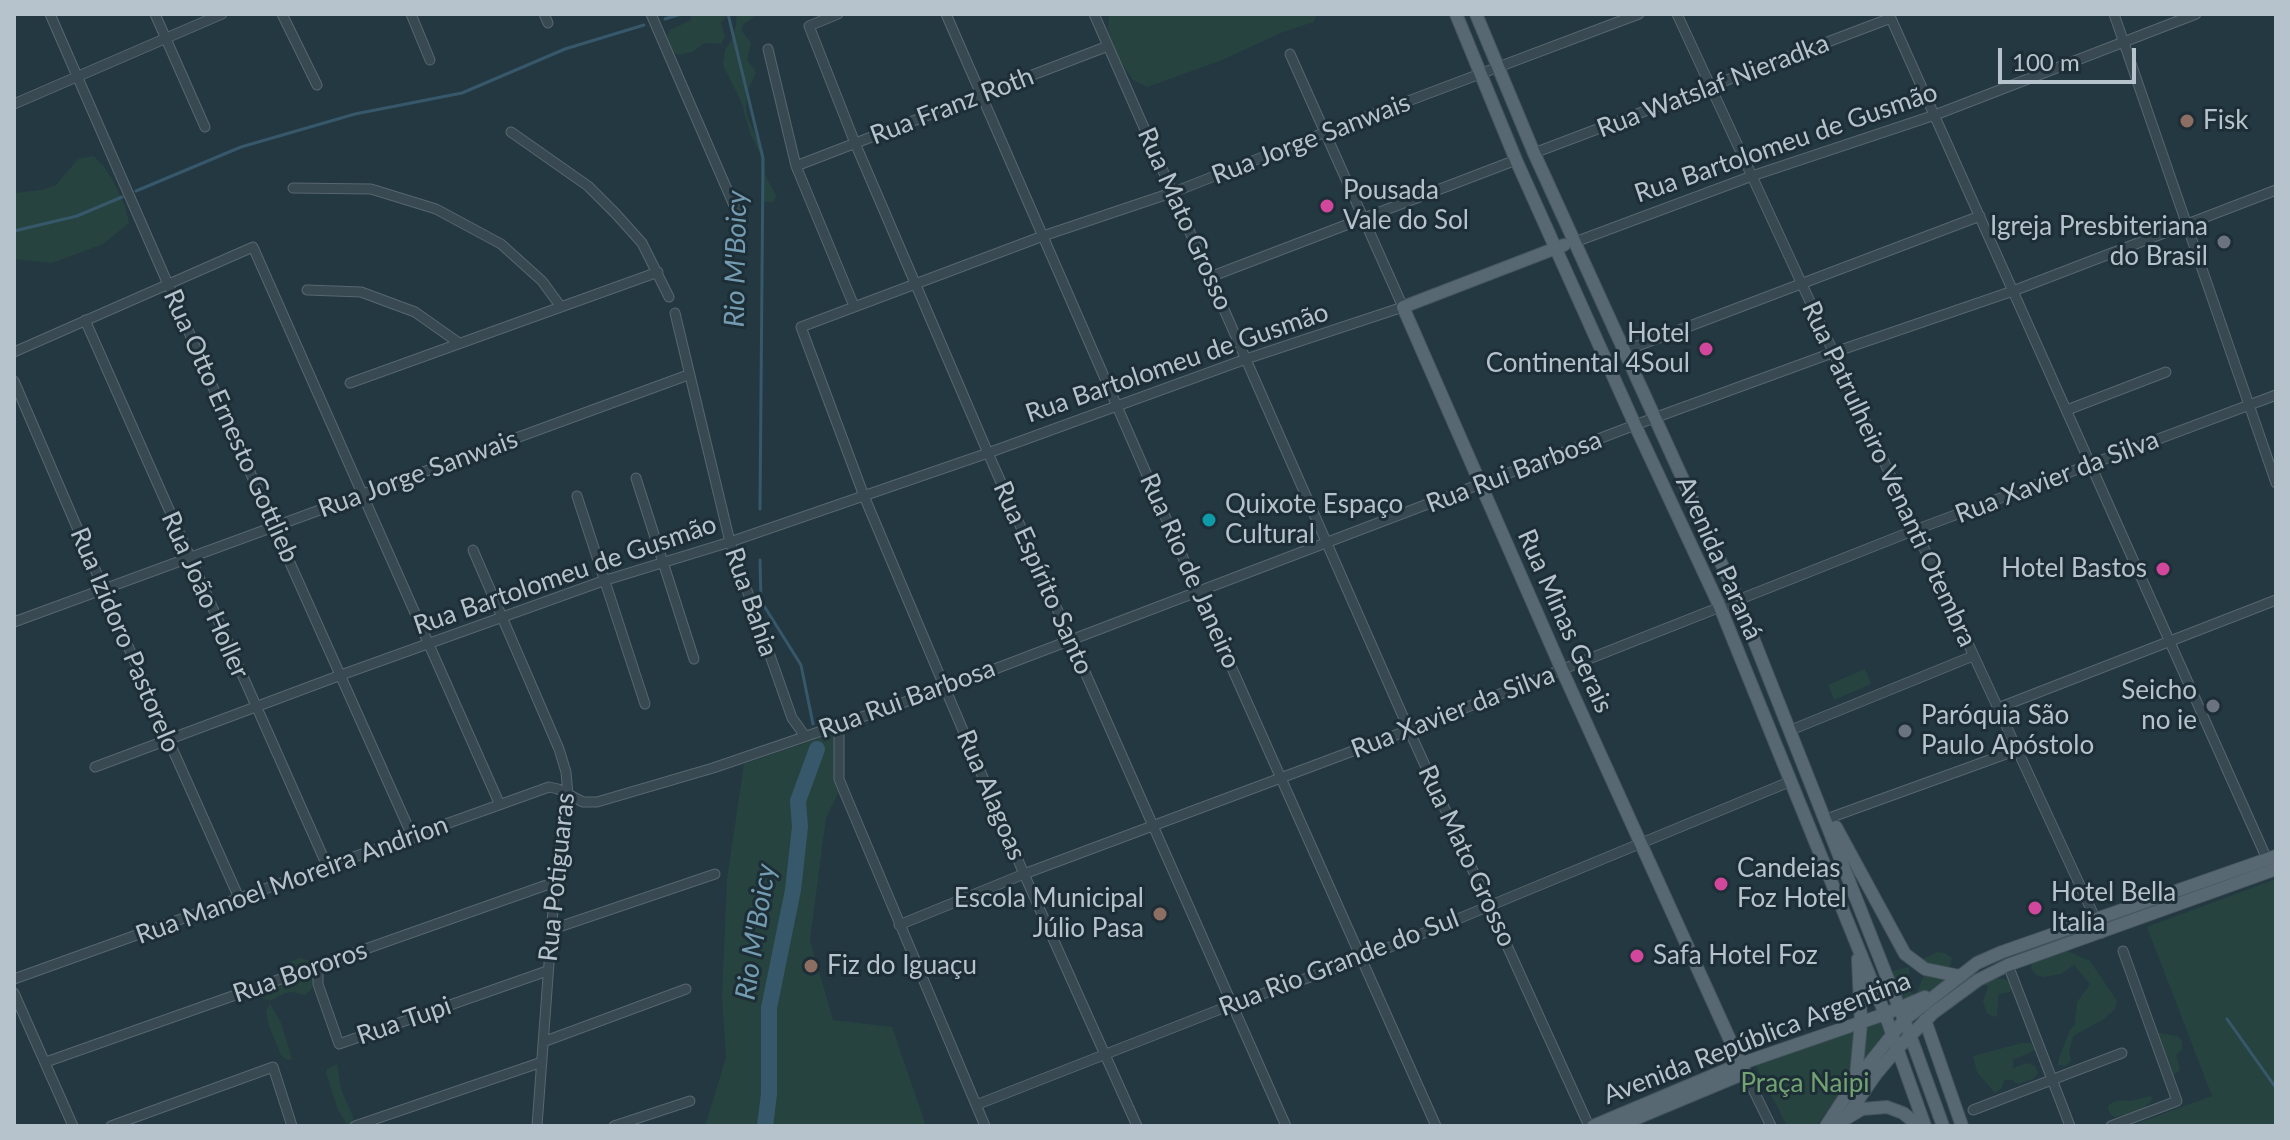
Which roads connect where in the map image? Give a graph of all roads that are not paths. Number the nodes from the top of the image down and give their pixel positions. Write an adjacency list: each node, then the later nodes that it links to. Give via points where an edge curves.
1 (50, 14): 25 (street, Rua Otto Ernesto Gottlieb)
2 (155, 14): 17 (street)
3 (222, 14): 17 (street)
4 (282, 14): 26 (street)
5 (411, 14): 22 (street)
6 (651, 14): 42 (street)
7 (838, 14): 34 (street, Rua Espírito Santo, via 809,26)
8 (946, 14): 28 (street, Rua Rio de Janeiro)
9 (1094, 14): 19 (street, Rua Mato Grosso)
10 (1456, 14): 24 (main road, Avenida Paraná)
11 (1476, 14): 23 (main road, Avenida Paraná)
12 (1639, 14): 23 (street, Rua Jorge Sanwais)
13 (1677, 14): 27 (street, Rua Patrulheiro Venanti Otembra)
14 (2114, 14): 18 (street)
15 (2196, 14): 18 (street, Rua Bartolomeu de Gusmão)
16 (1890, 16): 27 (street, Rua Watslaf Nieradka); 30 (street)
17 (166, 37): 25 (street); 31 (street)
18 (2124, 42): 30 (street, Rua Bartolomeu de Gusmão); 45 (street)
19 (1108, 46): 28 (street, Rua Franz Roth); 41 (street, Rua Mato Grosso)
20 (768, 49): 37 (street)
21 (1290, 54): 33 (street, Rua Minas Gerais)
22 (430, 60)
23 (1496, 68): 24 (street, Rua Jorge Sanwais); 35 (main road, Avenida Paraná)
24 (1479, 74): 33 (street, Rua Jorge Sanwais); 36 (main road, Avenida Paraná)
25 (78, 77): 29 (street); 51 (street, Rua Otto Ernesto Gottlieb)
26 (317, 85)
27 (1711, 87): 35 (street, Rua Watslaf Nieradka); 38 (street, Rua Patrulheiro Venanti Otembra)
28 (981, 96): 34 (street, Rua Franz Roth); 46 (street, Rua Rio de Janeiro)
29 (14, 104)
30 (1935, 115): 38 (street, Rua Bartolomeu de Gusmão); 43 (street)
31 (205, 127)
32 (511, 132): 49 (street, via 588,186 642,243)
33 (1326, 132): 41 (street, Rua Jorge Sanwais); 44 (street, Rua Minas Gerais)
34 (855, 143): 37 (street, Rua Franz Roth); 52 (street, Rua Espírito Santo)
35 (1534, 153): 47 (main road, Avenida Paraná)
36 (1516, 160): 44 (street); 48 (main road, Avenida Paraná)
37 (796, 166): 57 (street)
38 (1752, 176): 47 (street, Rua Bartolomeu de Gusmão); 53 (street, Rua Patrulheiro Venanti Otembra)
39 (293, 188): 58 (street, via 371,189 436,209 501,244 542,281)
40 (2276, 190): 45 (street, Rua Rui Barbosa)
41 (1174, 192): 46 (street, Rua Jorge Sanwais); 50 (street, Rua Mato Grosso)
42 (736, 210)
43 (1980, 216): 53 (street); 55 (street)
44 (1363, 218): 50 (street); 59 (street, Rua Minas Gerais)
45 (2187, 224): 55 (street, Rua Rui Barbosa); 74 (street)
46 (1043, 236): 52 (street, Rua Jorge Sanwais); 73 (street, Rua Rio de Janeiro)
47 (1575, 242): 48 (main road, Rua Bartolomeu de Gusmão); 64 (main road, Avenida Paraná)
48 (1557, 248): 59 (main road, Rua Bartolomeu de Gusmão); 77 (main road, Avenida Paraná)
49 (658, 272): 56 (street); 58 (street)
50 (1210, 277): 67 (street, Rua Mato Grosso)
51 (168, 283): 61 (street); 83 (street, via 253,247); 86 (street, Rua Otto Ernesto Gottlieb)
52 (916, 284): 57 (street, Rua Jorge Sanwais); 78 (street, Rua Espírito Santo)
53 (1801, 284): 64 (street); 66 (street, Rua Patrulheiro Venanti Otembra)
54 (307, 290): 63 (street, via 361,292 415,312)
55 (2013, 291): 66 (street, Rua Rui Barbosa); 75 (street)
56 (669, 297)
57 (854, 306): 62 (street, Rua Jorge Sanwais)
58 (561, 307): 63 (street)
59 (1403, 307): 67 (street, Rua Bartolomeu de Gusmão); 82 (main road, Rua Minas Gerais)
60 (676, 318): 69 (street, Rua Bahia)
61 (85, 320): 65 (street); 91 (street, Rua João Holler)
62 (801, 327): 85 (street, Rua Alagoas)
63 (459, 343): 71 (street)
64 (1624, 351): 76 (main road, Avenida Paraná)
65 (14, 352)
66 (1832, 353): 76 (street, Rua Rui Barbosa); 87 (street, Rua Patrulheiro Venanti Otembra)
67 (1246, 359): 73 (street, Rua Bartolomeu de Gusmão); 89 (street, Rua Mato Grosso)
68 (2166, 372): 75 (street)
69 (688, 375): 83 (street, Rua Jorge Sanwais); 88 (street, Rua Bahia)
70 (14, 381): 94 (street, Rua Izidoro Pastorelo)
71 (350, 383)
72 (2276, 395): 74 (street, Rua Xavier da Silva)
73 (1117, 405): 78 (street, Rua Bartolomeu de Gusmão); 95 (street, Rua Rio de Janeiro)
74 (2250, 405): 79 (street, Rua Xavier da Silva); 81 (street)
75 (2067, 410): 79 (street)
76 (1655, 418): 77 (street, Rua Rui Barbosa); 96 (main road, Avenida Paraná)
77 (1635, 425): 82 (street, Rua Rui Barbosa); 98 (main road, Avenida Paraná)
78 (988, 453): 85 (street, Rua Bartolomeu de Gusmão); 101 (street, Rua Espírito Santo)
79 (2090, 464): 87 (street, Rua Xavier da Silva); 102 (street)
80 (636, 478): 92 (street)
81 (2276, 483)
82 (1481, 485): 89 (street, Rua Rui Barbosa); 106 (main road, Rua Minas Gerais)
83 (362, 495): 86 (street, Rua Jorge Sanwais); 103 (street)
84 (577, 496): 93 (street)
85 (864, 496): 88 (street, Rua Bartolomeu de Gusmão); 108 (street, Rua Alagoas)
86 (274, 527): 91 (street, Rua Jorge Sanwais); 107 (street, Rua Otto Ernesto Gottlieb)
87 (1915, 530): 96 (street, Rua Xavier da Silva); 104 (street, Rua Patrulheiro Venanti Otembra)
88 (730, 542): 92 (street, Rua Bartolomeu de Gusmão); 115 (street, Rua Bahia, via 785,701)
89 (1328, 542): 95 (street, Rua Rui Barbosa); 113 (street, Rua Mato Grosso)
90 (473, 550): 99 (street, Rua Potiguaras)
91 (188, 557): 94 (street, Rua Jorge Sanwais); 110 (street, Rua João Holler)
92 (661, 562): 93 (street, Rua Bartolomeu de Gusmão); 105 (street)
93 (603, 581): 99 (street, Rua Bartolomeu de Gusmão); 109 (street)
94 (103, 589): 100 (street, Rua Jorge Sanwais); 116 (street, Rua Izidoro Pastorelo)
95 (1198, 592): 101 (street, Rua Rui Barbosa); 119 (street, Rua Rio de Janeiro)
96 (1738, 600): 98 (street, Rua Xavier da Silva); 114 (main road, Avenida Paraná)
97 (2276, 600): 102 (street)
98 (1720, 607): 106 (street, Rua Xavier da Silva); 120 (main road, Avenida Paraná)
99 (500, 618): 103 (street, Rua Bartolomeu de Gusmão); 121 (street, Rua Potiguaras, via 559,749)
100 (14, 622)
101 (1069, 639): 108 (street, Rua Rui Barbosa); 125 (street, Rua Espírito Santo)
102 (2168, 640): 111 (street); 128 (street)
103 (427, 645): 107 (street, Rua Bartolomeu de Gusmão); 123 (street)
104 (1973, 656): 111 (street, Rua Patrulheiro Venanti Otembra); 114 (street)
105 (694, 659)
106 (1562, 670): 113 (street, Rua Xavier da Silva); 127 (main road, Rua Minas Gerais)
107 (341, 675): 110 (street, Rua Bartolomeu de Gusmão); 126 (street, Rua Otto Ernesto Gottlieb)
108 (945, 688): 112 (street, Rua Rui Barbosa); 132 (street, Rua Alagoas)
109 (645, 704)
110 (256, 707): 116 (street, Rua Bartolomeu de Gusmão); 129 (street, Rua João Holler)
111 (1998, 708): 117 (street, Rua Patrulheiro Venanti Otembra)
112 (839, 725): 115 (street, Rua Rui Barbosa); 136 (street, via 839,779)
113 (1409, 730): 119 (street, Rua Xavier da Silva); 135 (street, Rua Mato Grosso)
114 (1791, 730): 122 (main road, Avenida Paraná)
115 (805, 736): 121 (street, Rua Rui Barbosa, via 597,802)
116 (168, 739): 118 (street, Rua Bartolomeu de Gusmão); 134 (street, Rua Izidoro Pastorelo)
117 (2017, 750): 124 (street); 137 (street, Rua Patrulheiro Venanti Otembra)
118 (95, 767)
119 (1282, 777): 125 (street, Rua Xavier da Silva); 141 (street, Rua Rio de Janeiro)
120 (1789, 782): 127 (street, Rua Rio Grande do Sul); 139 (main road, Avenida Paraná)
121 (568, 795): 123 (street, Rua Manoel Moreira Andrion, via 549,787); 133 (street, Rua Potiguaras)
122 (1817, 796): 124 (main road); 151 (main road, Avenida Paraná)
123 (500, 805): 126 (street, Rua Manoel Moreira Andrion)
124 (1832, 817): 145 (main road, via 1905,954 1925,969)
125 (1152, 826): 132 (street, Rua Xavier da Silva); 149 (street, Rua Espírito Santo)
126 (413, 838): 129 (street, Rua Manoel Moreira Andrion)
127 (1640, 844): 135 (street, Rua Rio Grande do Sul); 162 (main road, Rua Minas Gerais)
128 (2271, 857): 137 (main road, Avenida República Argentina)
129 (328, 868): 134 (street, Rua Manoel Moreira Andrion)
130 (2276, 869): 137 (main road, Avenida República Argentina)
131 (715, 874): 138 (street)
132 (1024, 874): 136 (street, Rua Xavier da Silva); 159 (street, Rua Alagoas)
133 (555, 882): 138 (street, Rua Potiguaras); 143 (street, Rua Bororos)
134 (239, 898): 146 (street, Rua Manoel Moreira Andrion)
135 (1490, 904): 141 (street, Rua Rio Grande do Sul); 179 (street, Rua Mato Grosso)
136 (899, 925): 166 (street)
137 (2100, 927): 142 (main road, Avenida República Argentina); 145 (main road, Avenida República Argentina, via 2002,952)
138 (553, 929): 144 (street, Rua Potiguaras)
139 (1856, 940): 150 (main road, Avenida Paraná); 153 (main road)
140 (2123, 951): 187 (street, via 2177,1101)
141 (1361, 959): 149 (street, Rua Rio Grande do Sul); 178 (street, Rua Rio de Janeiro)
142 (2008, 965): 152 (main road, Avenida República Argentina, via 1978,980); 164 (street)
143 (318, 966): 144 (street, Rua Tupi, via 318,984 339,1044); 160 (street, Rua Bororos)
144 (547, 971): 156 (street, Rua Potiguaras)
145 (1959, 976): 151 (main road, Avenida República Argentina)
146 (14, 979)
147 (686, 989): 156 (street)
148 (14, 993): 160 (street)
149 (1231, 1005): 159 (street, Rua Rio Grande do Sul); 177 (street, Rua Espírito Santo)
150 (1885, 1014): 151 (main road, Avenida República Argentina); 153 (main road, Avenida República Argentina); 154 (main road, Avenida Paraná)
151 (1902, 1014): 154 (main road); 155 (main road, Avenida Paraná)
152 (1925, 1020): 155 (main road, Avenida República Argentina); 185 (main road)
153 (1861, 1023): 162 (main road, Avenida República Argentina); 163 (main road)
154 (1892, 1034): 157 (main road, Avenida Paraná); 163 (main road)
155 (1910, 1035): 157 (main road, Avenida República Argentina); 184 (main road, Avenida Paraná)
156 (543, 1042): 161 (street, Rua Potiguaras)
157 (1898, 1048): 168 (main road, Avenida República Argentina); 183 (main road, Avenida Paraná)
158 (2122, 1053): 164 (street)
159 (1106, 1054): 166 (street, Rua Rio Grande do Sul); 176 (street, Rua Alagoas)
160 (46, 1062): 169 (street)
161 (542, 1062): 172 (street); 173 (street, Rua Potiguaras)
162 (1742, 1069): 179 (main road, Avenida República Argentina); 180 (main road, Avenida República Argentina); 181 (street, Rua Minas Gerais)
163 (1856, 1080): 182 (main road)
164 (2052, 1081): 167 (street); 186 (street)
165 (690, 1101): 174 (street)
166 (976, 1105): 175 (street)
167 (1973, 1110)
168 (1842, 1123): 183 (main road, via 1862,1109 1887,1107)
169 (73, 1126)
170 (111, 1126): 171 (street, via 273,1067)
171 (292, 1126)
172 (355, 1126)
173 (537, 1126)
174 (614, 1126)
175 (985, 1126)
176 (1137, 1126)
177 (1286, 1126)
178 (1436, 1126)
179 (1591, 1126)
180 (1618, 1126)
181 (1771, 1126)
182 (1826, 1126)
183 (1922, 1126)
184 (1943, 1126)
185 (1962, 1126)
186 (2070, 1126)
187 (2111, 1126)

